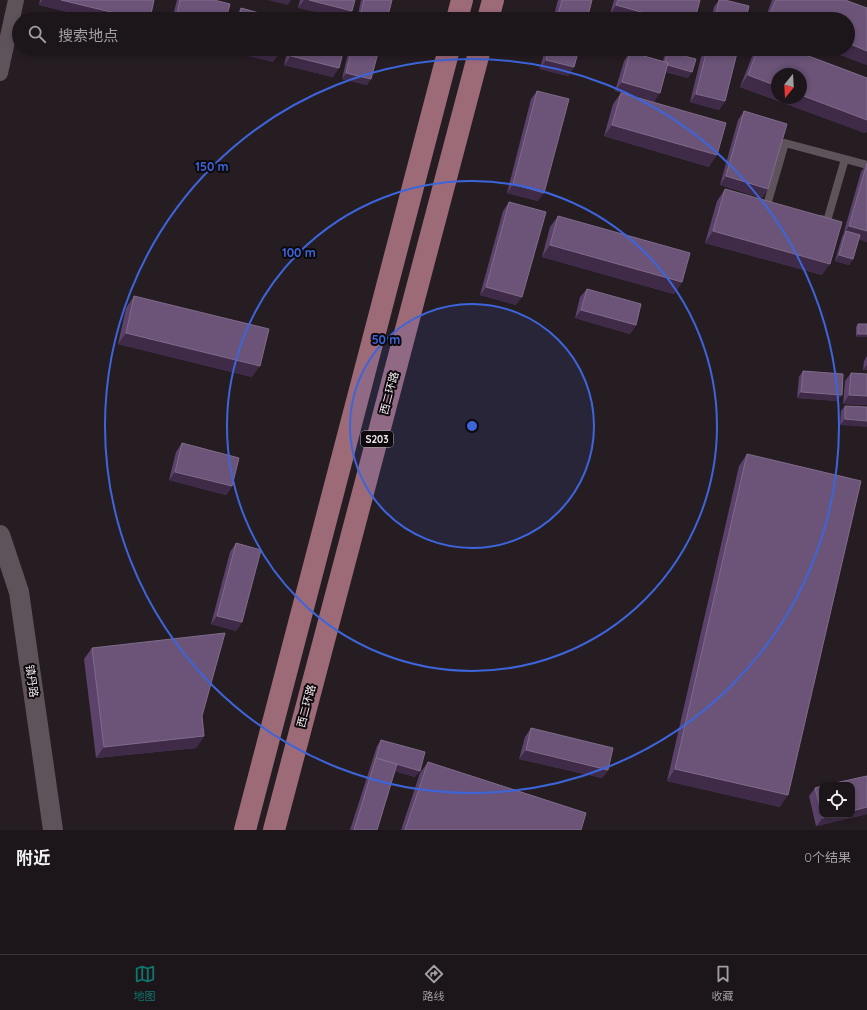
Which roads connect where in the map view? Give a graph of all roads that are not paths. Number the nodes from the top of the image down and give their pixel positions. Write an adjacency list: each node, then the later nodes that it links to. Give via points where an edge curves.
1 (16, 0): 4 (street)
2 (462, 0): 5 (main road)
3 (493, 0): 6 (main road)
4 (13, 12)
5 (459, 12)
6 (490, 12)
7 (12, 18): 10 (street)
8 (447, 56): 17 (main road, S203)
9 (478, 56): 18 (main road, 西二环路 / S203)
10 (0, 73)
11 (845, 159): 12 (lane); 13 (lane, via 785,143); 14 (lane, via 827,221)
12 (867, 165)
13 (767, 205)
14 (812, 217)
15 (0, 535): 16 (street, 镇丹路, via 18,592)
16 (53, 830)
17 (245, 830)
18 (274, 830)

